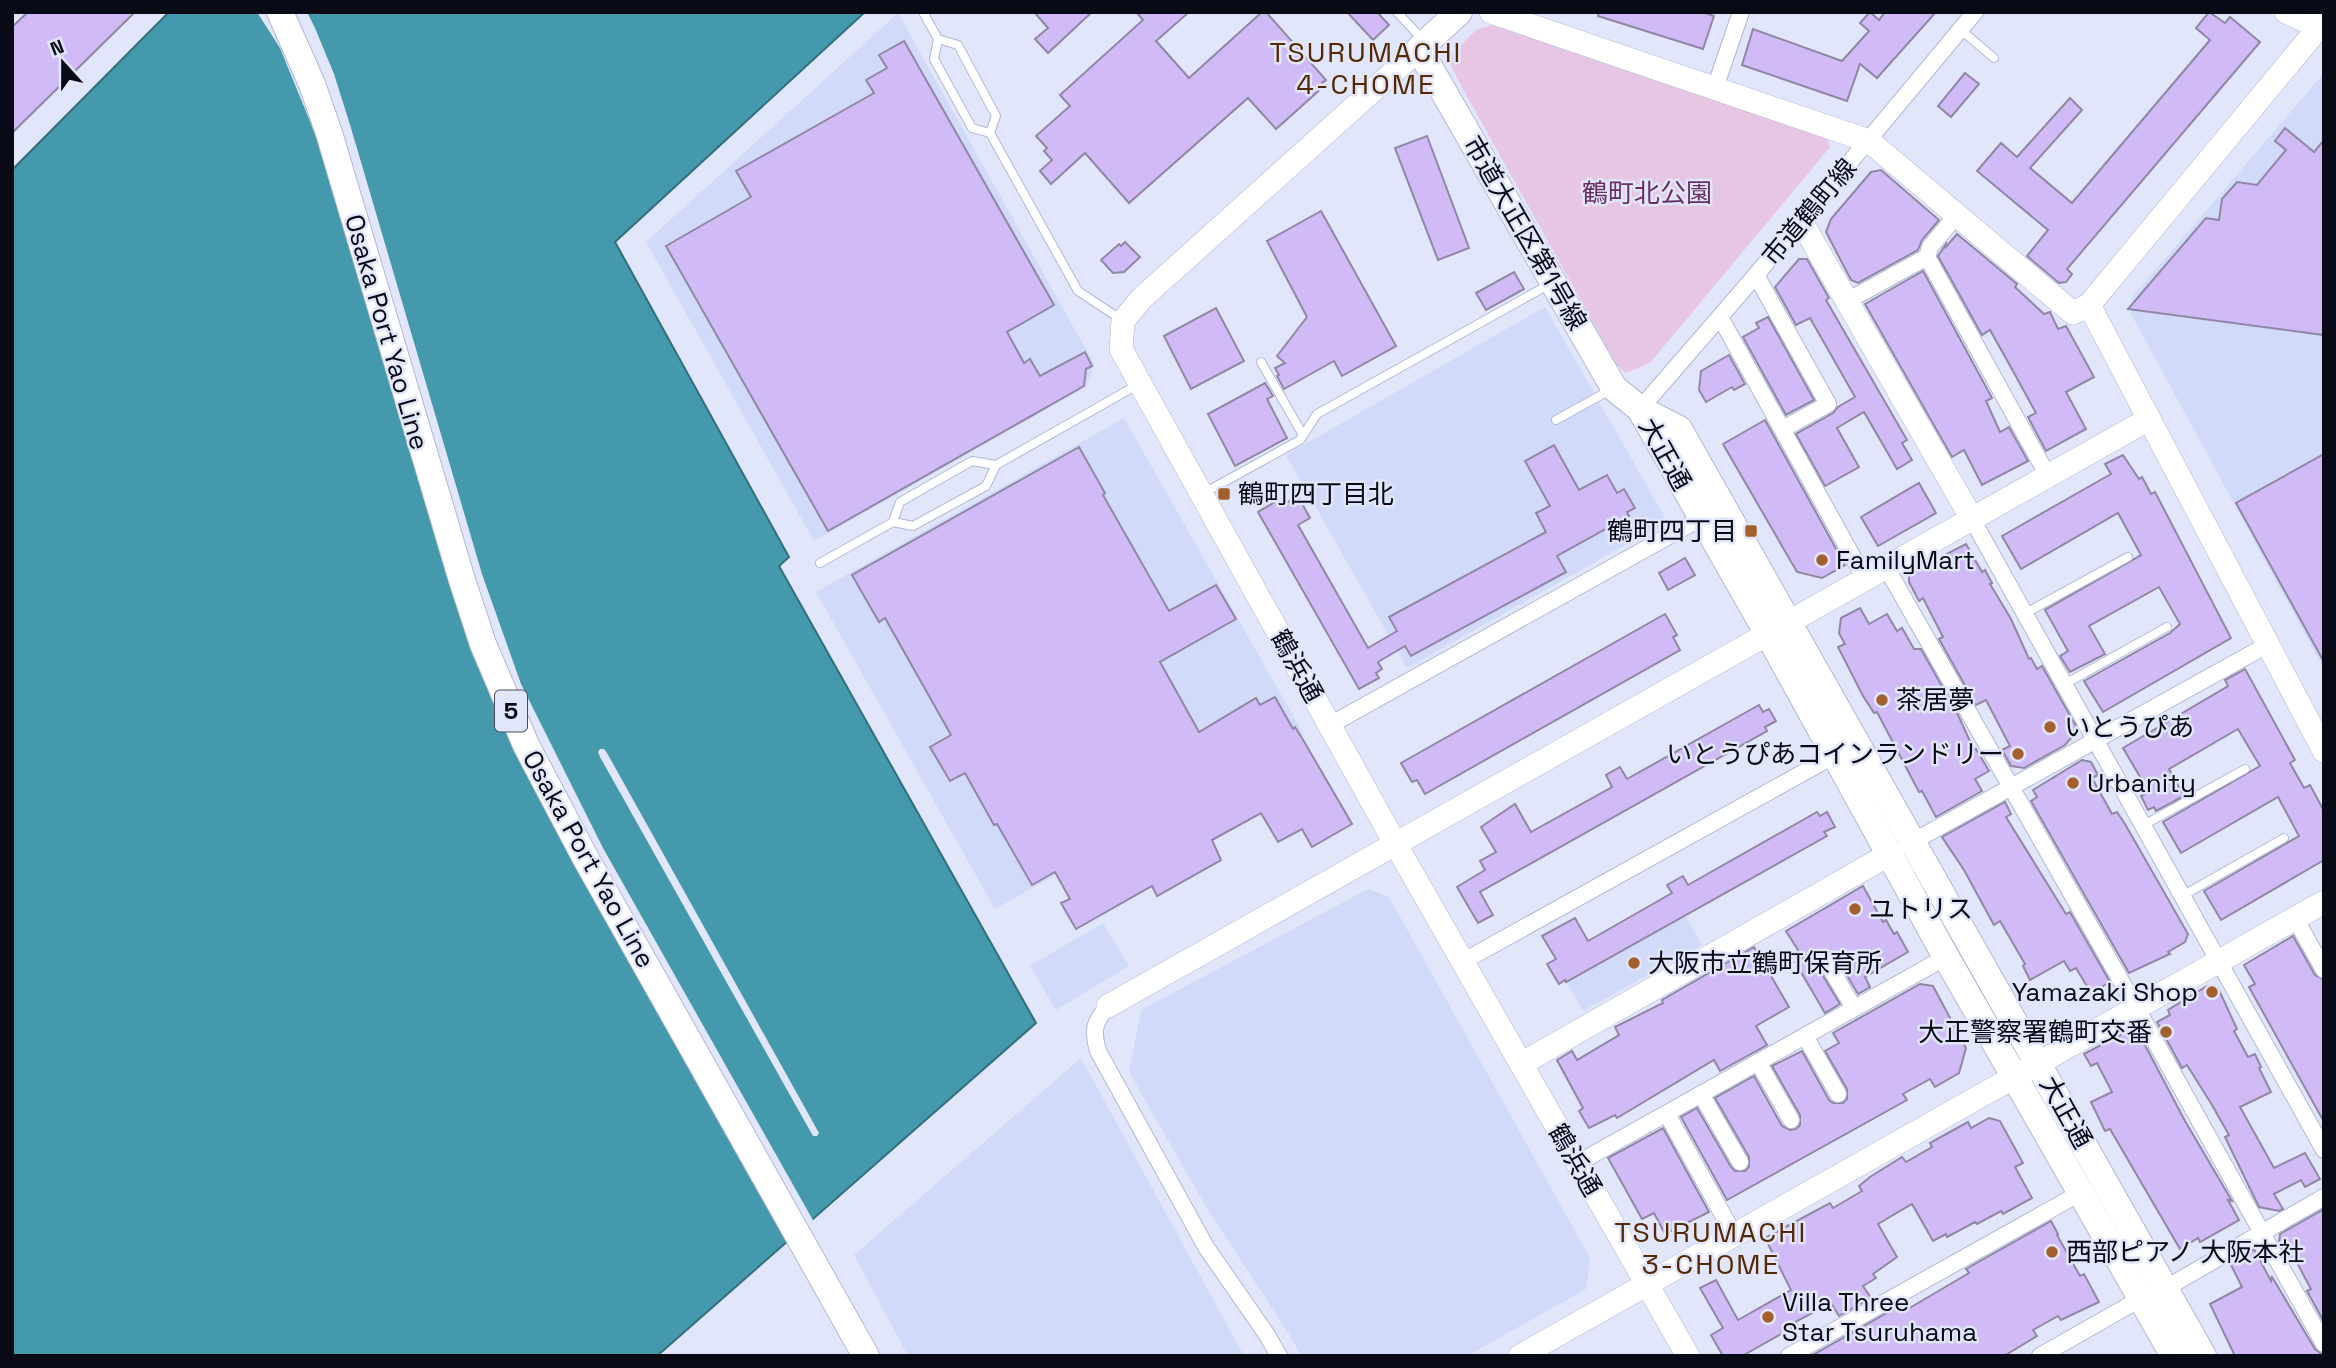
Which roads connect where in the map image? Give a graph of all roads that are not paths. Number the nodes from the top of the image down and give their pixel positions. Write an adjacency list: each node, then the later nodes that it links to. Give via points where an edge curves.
1 (280, 12): 88 (main road, Osaka Port Yao Line / 5, via 329,133 454,554 503,693 585,858)
2 (923, 12): 11 (lane)
3 (1397, 12): 12 (lane)
4 (1459, 12): 12 (main road)
5 (1491, 12): 14 (street)
6 (1741, 12): 14 (street)
7 (1975, 12): 10 (street, 市道鶴町線)
8 (2286, 12): 9 (street)
9 (2321, 24): 23 (street)
10 (1961, 30): 13 (lane); 16 (street, 市道鶴町線)
11 (938, 39): 15 (lane, via 934,59 940,71 972,128); 15 (lane, via 958,45 996,116)
12 (1422, 46): 21 (main road, 市道大正区第1号線); 25 (street)
13 (1994, 58)
14 (1715, 88): 16 (street)
15 (990, 133): 25 (lane, via 1078,291)
16 (1869, 141): 17 (street); 18 (street, 市道鶴町線)
17 (1956, 216): 19 (street); 23 (street, via 2073,313)
18 (1801, 221): 20 (street, 市道鶴町線); 22 (street)
19 (1927, 257): 22 (street); 35 (street)
20 (1756, 275): 24 (street, 市道鶴町線); 32 (street, via 1828,404)
21 (1553, 282): 28 (main road, 市道大正区第1号線); 33 (lane, via 1317,414)
22 (1847, 301): 38 (street)
23 (2089, 305): 30 (street)
24 (1720, 317): 29 (street, 市道鶴町線); 32 (street)
25 (1122, 321): 27 (street, 鶴浜通, via 1121,349)
26 (1261, 362): 33 (lane)
27 (1140, 384): 34 (lane); 36 (street, 鶴浜通)
28 (1614, 388): 29 (main road, 市道大正区第1号線); 31 (lane)
29 (1640, 409): 37 (main road, 大正通); 45 (main road, 大正通, via 1679,429)
30 (2149, 419): 35 (street); 46 (street)
31 (1556, 420)
32 (1783, 429): 42 (street)
33 (1303, 435): 36 (lane)
34 (996, 465): 39 (lane, via 986,486 913,526); 39 (lane, via 972,461 900,502)
35 (2048, 476): 38 (street)
36 (1202, 495): 48 (street, 鶴浜通)
37 (1701, 518): 45 (main road, 大正通); 48 (street)
38 (1972, 519): 42 (street); 43 (street)
39 (893, 522): 41 (lane)
40 (2128, 557): 43 (lane)
41 (820, 563)
42 (1876, 573): 45 (street); 53 (street)
43 (2024, 614): 47 (street)
44 (2167, 626): 47 (lane)
45 (1778, 628): 51 (main road, 大正通); 56 (street); 57 (main road, 大正通)
46 (2267, 645): 49 (street); 50 (street)
47 (2063, 685): 49 (street)
48 (1330, 725): 56 (street, 鶴浜通)
49 (2094, 741): 53 (street); 54 (street)
50 (2324, 751)
51 (1835, 755): 57 (main road, 大正通); 64 (street)
52 (2245, 769): 54 (lane)
53 (2010, 788): 57 (street); 67 (street)
54 (2142, 826): 58 (street)
55 (2284, 838): 58 (lane)
56 (1396, 845): 64 (street, 鶴浜通); 66 (street)
57 (1901, 848): 61 (main road, 大正通); 70 (main road, 大正通); 72 (street)
58 (2182, 896): 63 (street)
59 (2324, 902): 60 (street)
60 (2295, 918): 63 (street); 65 (street)
61 (1946, 957): 68 (street); 73 (main road, 大正通)
62 (1826, 961): 68 (street)
63 (2218, 961): 67 (street); 78 (street)
64 (1462, 962): 72 (street, 鶴浜通)
65 (2324, 970)
66 (1108, 1006): 89 (street, via 1097,1020 1098,1051 1206,1247)
67 (2136, 1007): 70 (street); 83 (street)
68 (1854, 1008): 69 (street)
69 (1805, 1036): 71 (street); 75 (street)
70 (2038, 1061): 73 (street); 86 (main road, 大正通)
71 (1758, 1062): 74 (street); 77 (street)
72 (1521, 1064): 80 (street, 鶴浜通)
73 (2014, 1075): 81 (main road, 大正通); 84 (street)
74 (1702, 1094): 76 (street); 79 (street)
75 (1838, 1094)
76 (1667, 1114): 80 (street); 84 (street)
77 (1791, 1120)
78 (2324, 1150)
79 (1740, 1162)
80 (1578, 1163): 85 (street, 鶴浜通)
81 (2082, 1192): 86 (main road, 大正通); 92 (street)
82 (2324, 1197): 83 (street)
83 (2261, 1232): 86 (street); 87 (street)
84 (1733, 1233): 85 (street)
85 (1647, 1283): 90 (street); 91 (street, 鶴浜通)
86 (2154, 1293): 93 (street); 94 (main road, 大正通); 95 (main road, 大正通)
87 (2324, 1344)
88 (866, 1356)
89 (1279, 1356)
90 (1520, 1356)
91 (1688, 1356)
92 (1789, 1356)
93 (2040, 1356)
94 (2174, 1356)
95 (2203, 1356)

